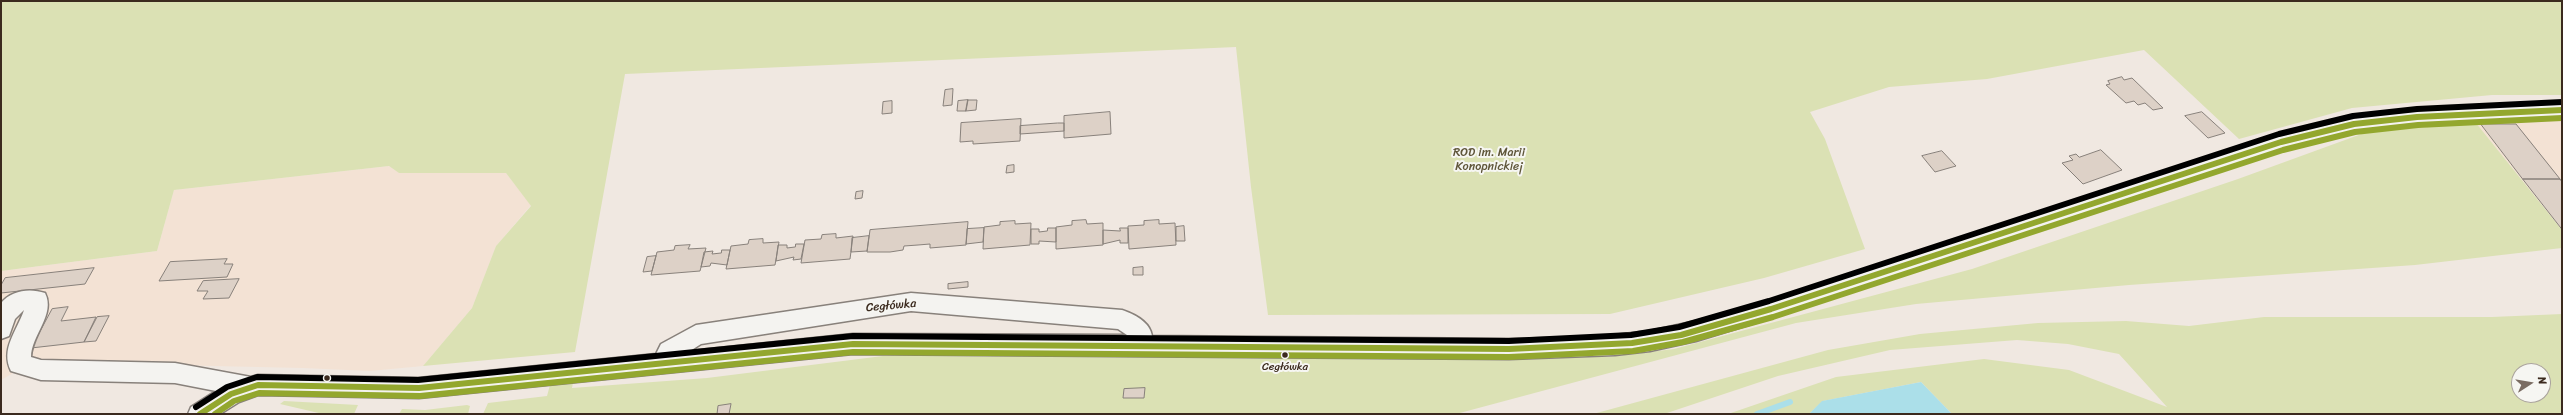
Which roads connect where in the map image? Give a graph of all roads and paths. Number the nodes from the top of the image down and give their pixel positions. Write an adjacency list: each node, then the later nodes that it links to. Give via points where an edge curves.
1 (2562, 110): 3 (street, via 2417,117 2354,124 2281,142 1771,309 1650,341 1600,346 1509,348)
2 (1, 330): 4 (street, via 4,343); 4 (street, via 2,320 9,308 18,301 37,300 37,308)
3 (1140, 345): 5 (street, via 880,343); 5 (street, Cegłówka, via 1140,333 1122,320 911,302 696,335 669,351)
4 (18, 351): 6 (street, via 20,364 41,370 175,373)
5 (666, 363): 6 (street, via 407,389 275,385)
6 (252, 387): 7 (street, via 231,394)
7 (200, 414)

